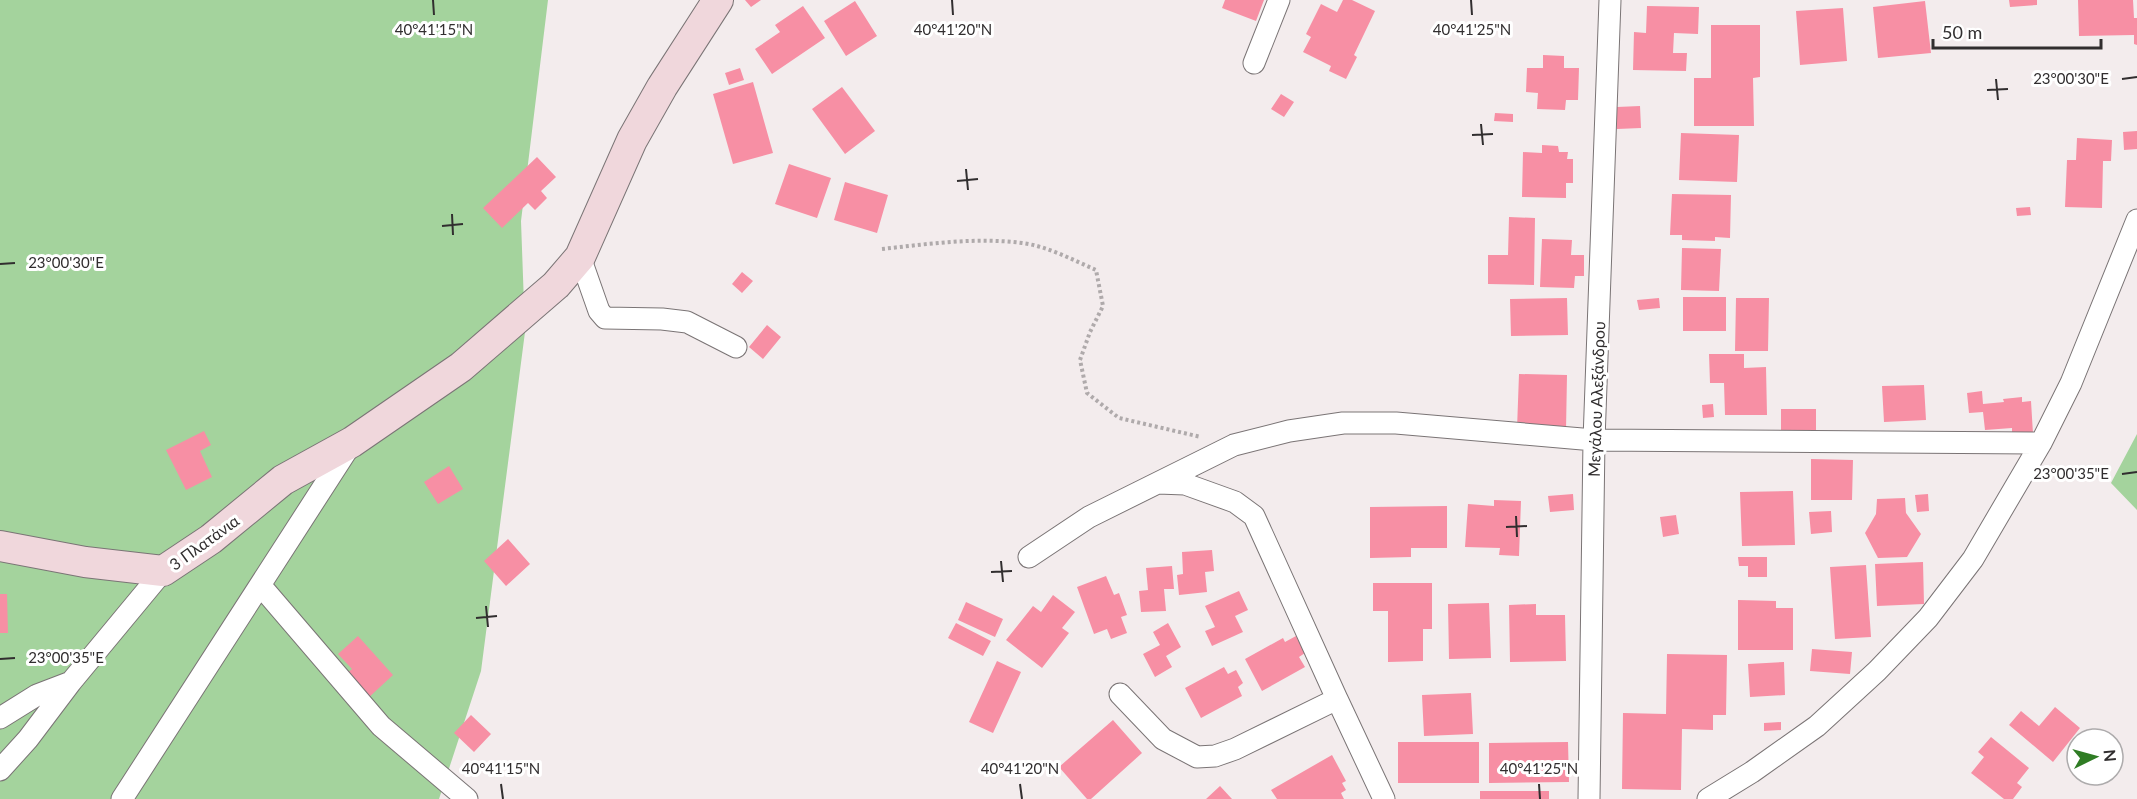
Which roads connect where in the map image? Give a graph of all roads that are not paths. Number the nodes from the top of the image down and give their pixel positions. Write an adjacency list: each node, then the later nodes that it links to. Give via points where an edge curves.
1 (718, 0): 6 (street, 3 Πλατάνια, via 632,140)
2 (1279, 0): 4 (street)
3 (1610, 0): 8 (street, Μεγάλου Αλεξάνδρου)
4 (1254, 63)
5 (2137, 219): 10 (street, via 2071,383)
6 (580, 257): 7 (street, via 605,318 687,322); 9 (street, 3 Πλατάνια, via 556,285 461,367)
7 (736, 347)
8 (1594, 440): 10 (street); 11 (street, via 1396,423 1343,423 1234,445); 24 (street, Μεγάλου Αλεξάνδρου)
9 (352, 442): 14 (street, 3 Πλατάνια, via 283,480 211,539); 15 (street)
10 (2040, 442): 25 (street, via 1973,559 1928,618 1817,726)
11 (1154, 483): 13 (street, via 1089,517); 18 (street, via 1185,484 1235,502 1254,516)
12 (0, 546): 14 (street, 3 Πλατάνια)
13 (1029, 557)
14 (163, 571): 16 (street)
15 (261, 586): 21 (street); 22 (street, via 381,726)
16 (72, 682): 19 (street, via 37,695); 20 (street)
17 (1120, 694): 18 (street, via 1163,739 1197,757 1235,749)
18 (1337, 699): 23 (street)
19 (0, 718)
20 (0, 770)
21 (122, 799)
22 (467, 799)
23 (1384, 799)
24 (1589, 799)
25 (1708, 799)

